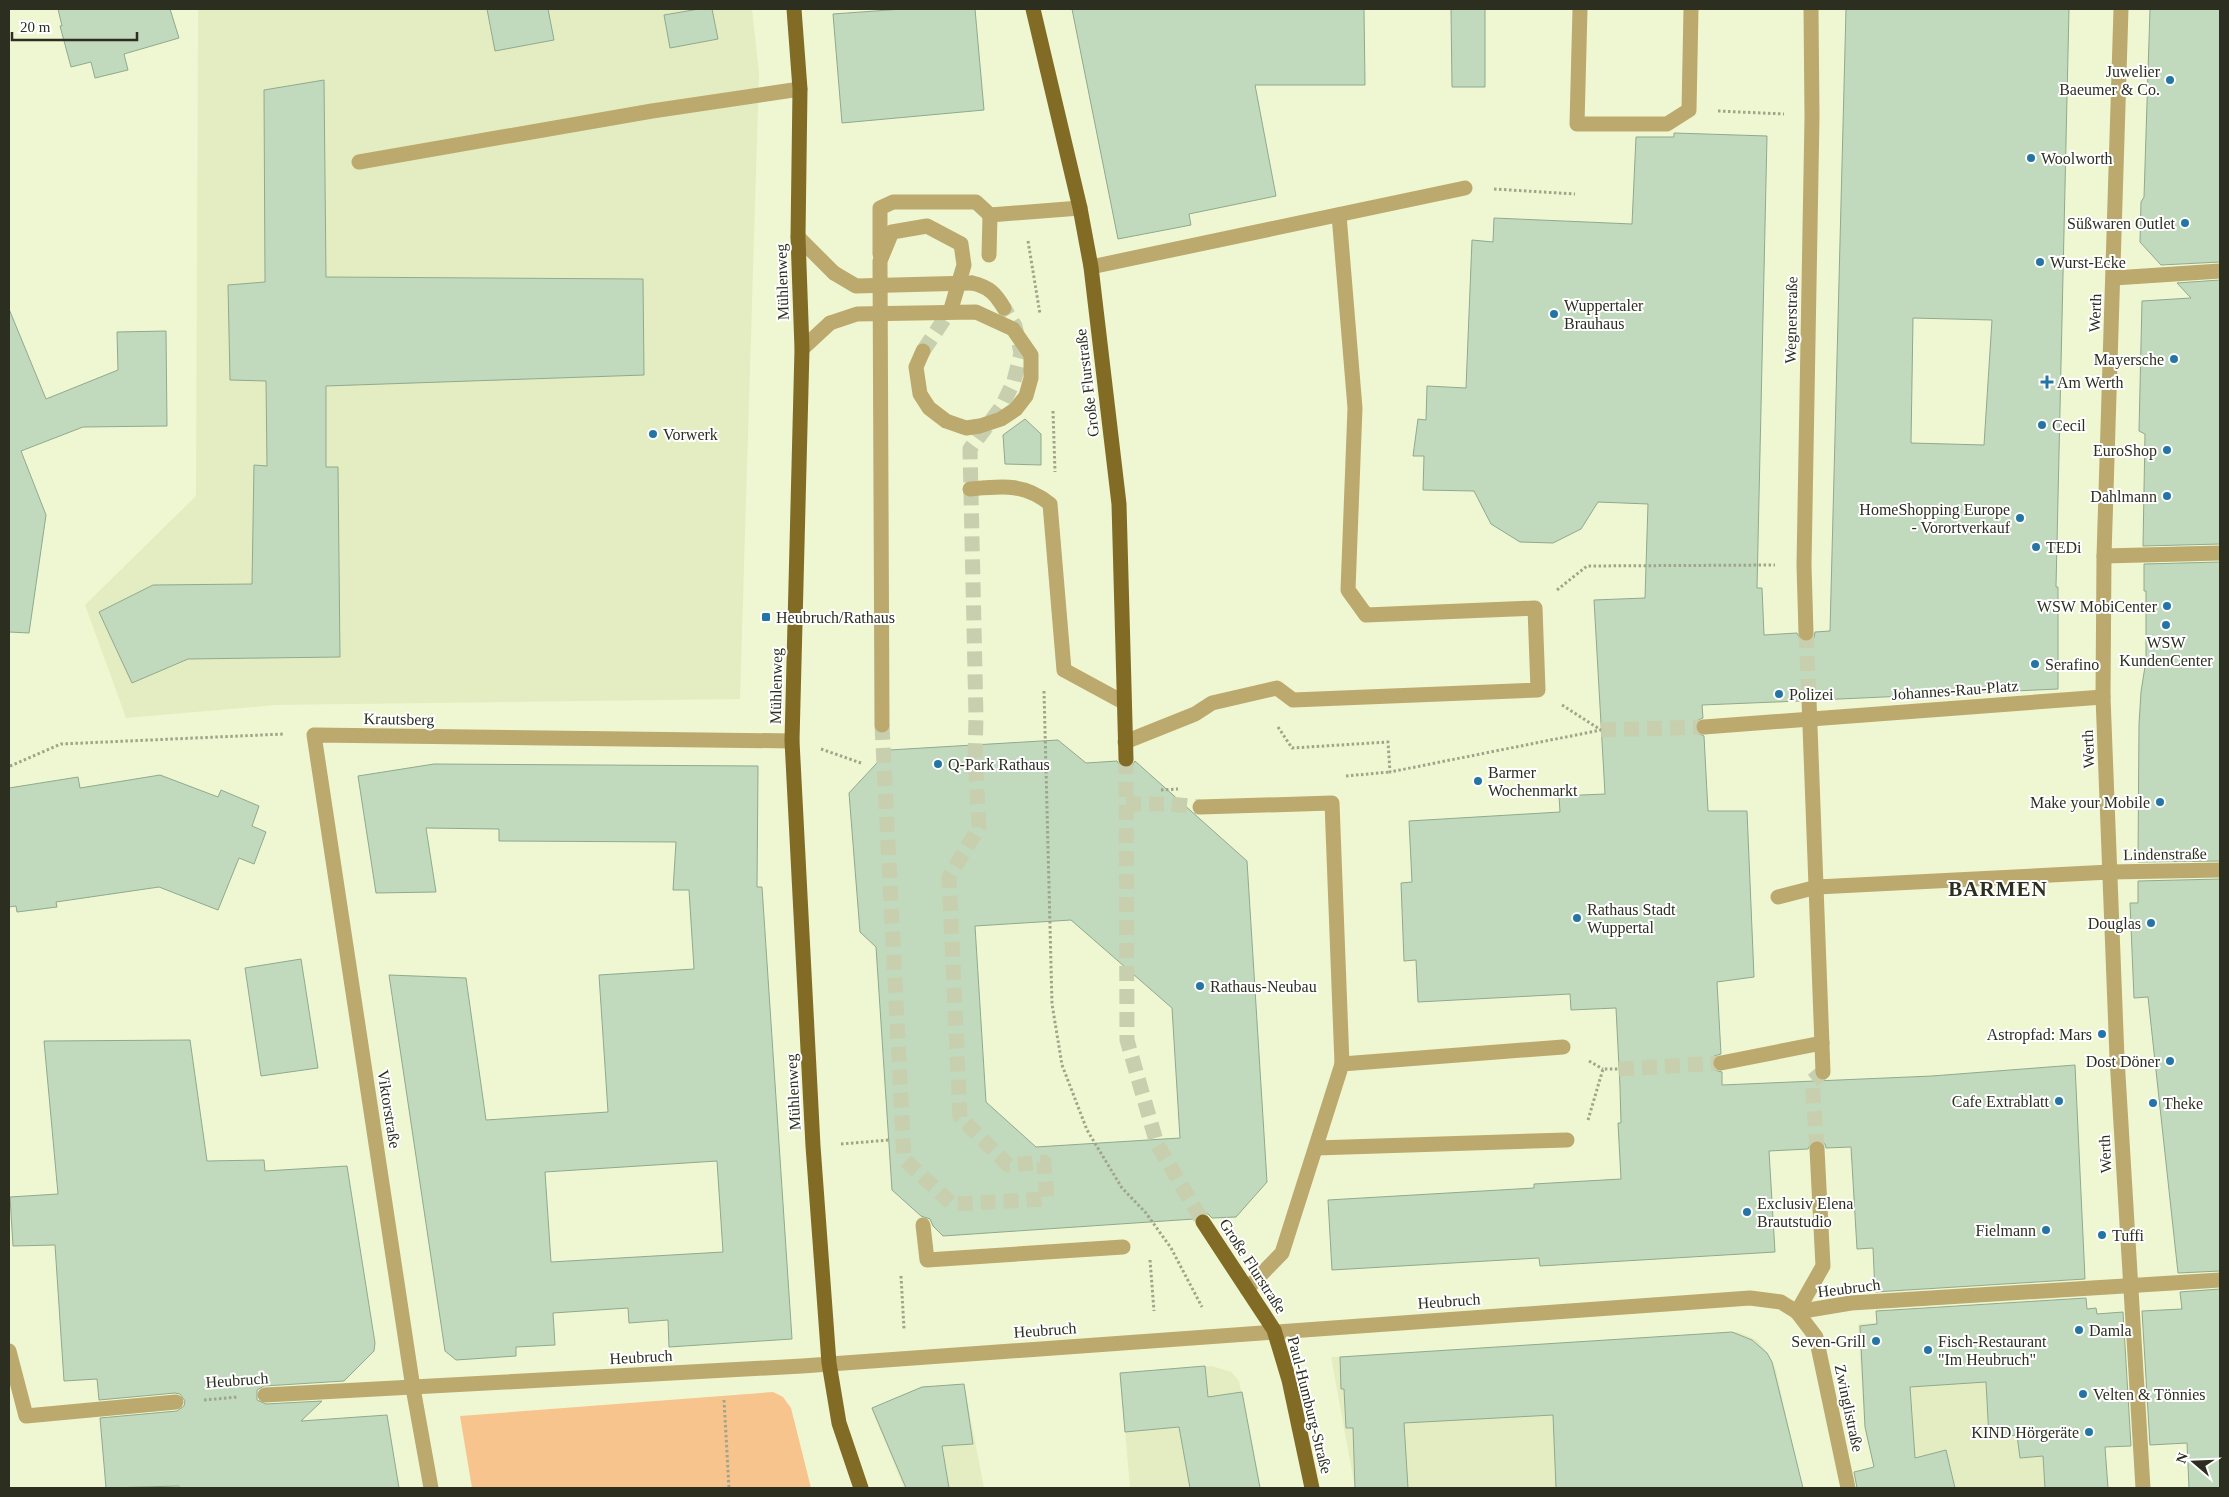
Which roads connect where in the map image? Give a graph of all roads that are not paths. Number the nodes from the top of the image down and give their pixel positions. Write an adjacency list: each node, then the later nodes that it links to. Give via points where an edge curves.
1 (794, 9): 7 (main road, Mühlenweg)
2 (1033, 9): 10 (main road, Große Flurstraße)
3 (1580, 9): 4 (street, via 1577,124 1667,124 1689,110)
4 (1691, 9)
5 (1811, 9): 26 (street, Wegnerstraße, via 1804,565)
6 (2121, 9): 18 (street, Werth)
7 (800, 89): 8 (street); 13 (main road, Mühlenweg)
8 (359, 162)
9 (1465, 188): 12 (street)
10 (1080, 208): 11 (street); 16 (main road, Große Flurstraße)
11 (990, 215): 14 (street); 15 (street, via 976,202 893,202 880,208)
12 (1339, 215): 16 (street); 34 (street, via 1355,408 1348,590 1366,615 1535,608 1538,690 1293,700 1277,688 1212,703 1195,714)
13 (798, 237): 20 (street, bridge, via 834,273 856,286 972,282 986,286 996,294); 21 (main road, Mühlenweg)
14 (989, 255)
15 (880, 261): 19 (street, via 892,232 927,226 961,244 964,265); 30 (street)
16 (1091, 267): 29 (main road, Große Flurstraße, via 1119,504)
17 (2220, 271): 18 (street)
18 (2114, 278): 25 (street, Werth)
19 (951, 308)
20 (1004, 308)
21 (802, 349): 22 (street, bridge, via 830,323 858,314 976,312 1013,329 1031,356 1031,378 1026,396 1001,420 966,428 946,421 929,408 920,394 916,367); 33 (main road, Mühlenweg)
22 (923, 351)
23 (970, 489): 29 (street, via 1008,486 1036,493 1050,504 1064,670)
24 (2220, 553): 25 (street)
25 (2104, 556): 27 (street, Werth)
26 (1806, 633)
27 (2103, 697): 31 (street, Johannes-Rau-Platz); 38 (street, Werth)
28 (1809, 700): 39 (street)
29 (1123, 702): 34 (main road, Große Flurstraße)
30 (882, 725)
31 (1704, 727)
32 (314, 735): 33 (street, Krautsberg); 59 (street, Viktorstraße)
33 (792, 741): 58 (main road, Mühlenweg, via 813,1146)
34 (1125, 742): 35 (main road, Große Flurstraße)
35 (1126, 759)
36 (1200, 807): 44 (street, via 1332,803)
37 (2220, 870): 38 (street, Lindenstraße)
38 (2110, 872): 39 (street); 53 (street, Werth)
39 (1817, 887): 40 (street); 41 (street)
40 (1778, 897)
41 (1822, 1043): 43 (street); 45 (street)
42 (1563, 1047): 44 (street)
43 (1721, 1063)
44 (1342, 1064): 47 (street)
45 (1823, 1072)
46 (1566, 1140): 47 (street)
47 (1316, 1148): 54 (street, via 1282,1253)
48 (1817, 1149): 55 (street, via 1823,1266)
49 (1203, 1222): 54 (main road, Große Flurstraße)
50 (923, 1225): 51 (street, via 926,1260)
51 (1122, 1247)
52 (2220, 1280): 53 (street, Heubruch)
53 (2130, 1285): 55 (street, Heubruch, via 1851,1303); 66 (street, Werth)
54 (1247, 1289): 56 (main road, Große Flurstraße)
55 (1797, 1312): 56 (street, Heubruch, via 1781,1302 1750,1298); 65 (street, Zwinglistraße, via 1816,1337)
56 (1274, 1330): 58 (street, Heubruch); 64 (main road, Paul-Humburg-Straße, via 1289,1380)
57 (9, 1351): 61 (street, via 26,1416)
58 (829, 1363): 59 (street, Heubruch); 63 (main road, Mühlenweg, via 839,1423)
59 (413, 1388): 60 (street, Heubruch); 62 (street, Viktorstraße)
60 (265, 1395)
61 (176, 1402)
62 (431, 1488)
63 (861, 1488)
64 (1312, 1488)
65 (1848, 1488)
66 (2143, 1488)

